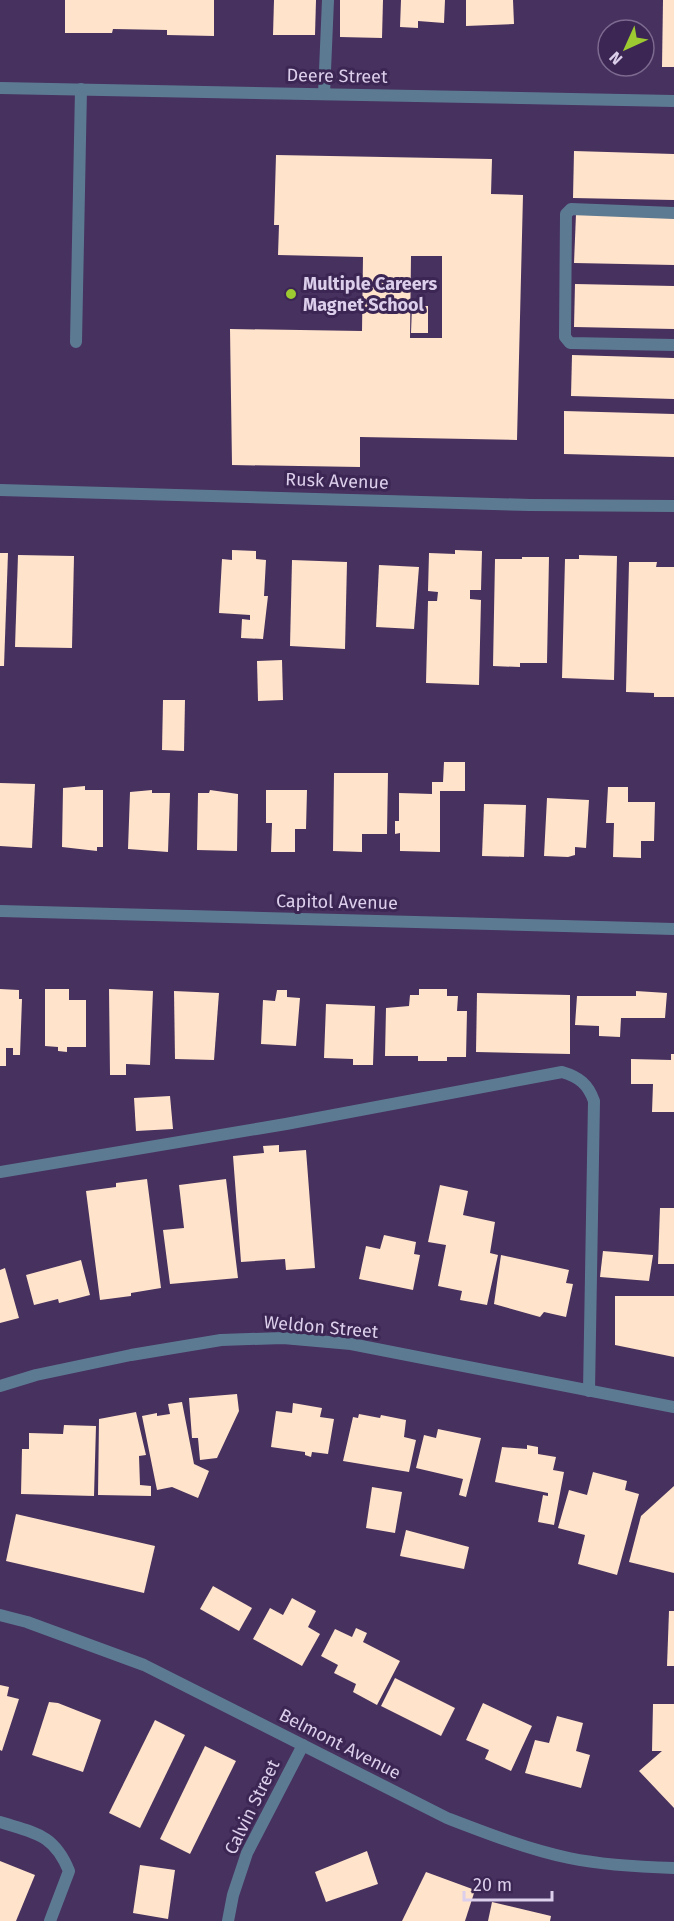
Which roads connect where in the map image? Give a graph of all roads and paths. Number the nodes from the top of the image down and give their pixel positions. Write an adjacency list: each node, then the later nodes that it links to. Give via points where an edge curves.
1 (328, 0): 4 (street)
2 (0, 88): 3 (street, Deere Street)
3 (81, 89): 4 (street, Deere Street); 7 (street)
4 (324, 94): 5 (street, Deere Street)
5 (674, 101)
6 (674, 213): 8 (street, via 571,209 566,213 565,337 570,343)
7 (76, 342)
8 (674, 345)
9 (0, 490): 10 (street, Rusk Avenue)
10 (674, 506)
11 (0, 911): 12 (street, Capitol Avenue)
12 (674, 929)
13 (0, 1172): 15 (street, via 562,1072 572,1075 589,1088 594,1101)
14 (0, 1386): 15 (street, Weldon Street, via 130,1355 221,1340 283,1338 351,1344)
15 (589, 1391): 16 (street, Weldon Street)
16 (674, 1407)
17 (0, 1615): 18 (street, Belmont Avenue, via 144,1665)
18 (303, 1745): 20 (street, Belmont Avenue, via 447,1818 499,1838 568,1858); 22 (street, Calvin Street, via 247,1853)
19 (0, 1822): 21 (street, via 39,1835 63,1856 69,1871)
20 (674, 1868)
21 (50, 1921)
22 (228, 1921)

